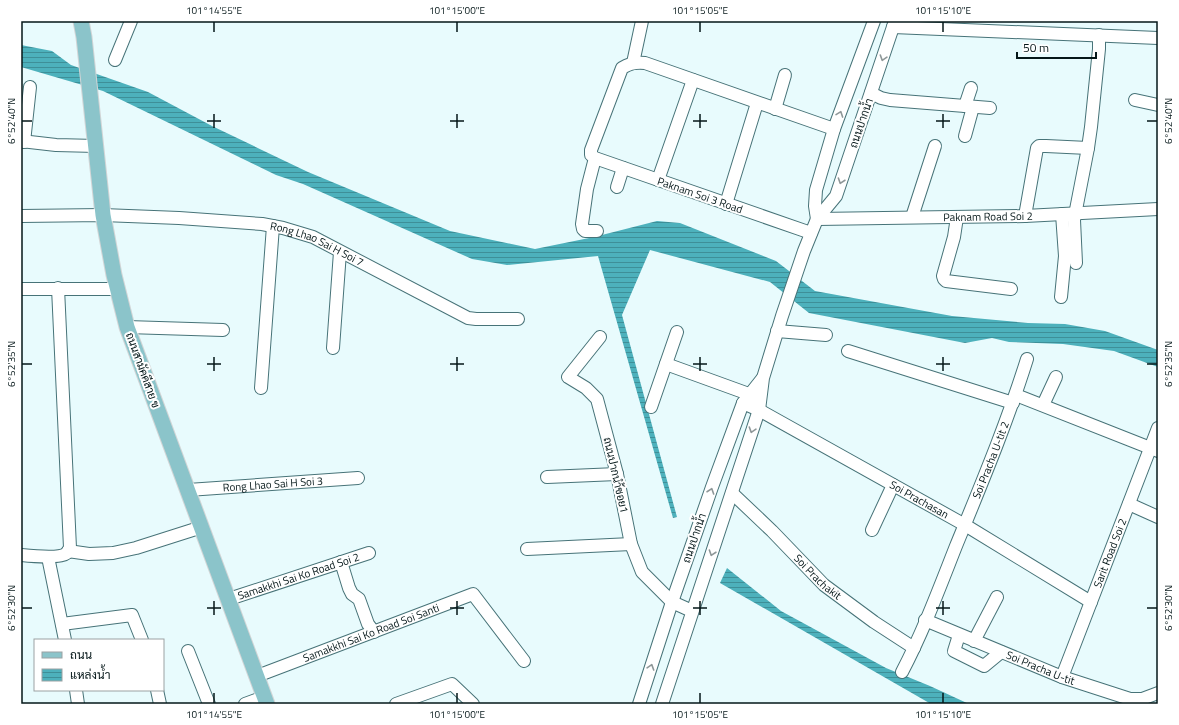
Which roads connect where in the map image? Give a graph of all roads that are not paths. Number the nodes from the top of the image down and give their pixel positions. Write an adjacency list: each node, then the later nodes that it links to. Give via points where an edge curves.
1 (82, 21): 24 (main road, ถนนสามัคคีสาย ข)
2 (131, 21): 8 (street)
3 (642, 21): 9 (street)
4 (871, 22): 21 (street, ถนนปากน้ำ, one-way to 4)
5 (894, 24): 6 (street); 14 (street, ถนนปากน้ำ, one-way to 14)
6 (1098, 35): 7 (street); 26 (street, via 1099,49)
7 (1158, 38)
8 (115, 60)
9 (633, 63): 11 (street, via 645,63); 27 (street, via 622,68)
10 (785, 75): 20 (street)
11 (693, 80): 16 (street); 29 (street)
12 (30, 87): 23 (street)
13 (971, 88): 18 (street)
14 (871, 93): 18 (street, via 890,100); 40 (street, ถนนปากน้ำ, one-way to 40, via 836,196)
15 (1135, 100): 17 (street)
16 (757, 103): 20 (street); 31 (street)
17 (1158, 105)
18 (969, 106): 19 (street); 22 (street)
19 (990, 108)
20 (775, 109): 21 (street)
21 (834, 129): 40 (street, ถนนปากน้ำ, via 816,190)
22 (965, 136)
23 (22, 142): 24 (street)
24 (96, 146): 35 (main road, ถนนสามัคคีสาย ข)
25 (936, 146): 38 (street)
26 (1088, 148): 33 (street); 37 (street, via 1037,148)
27 (593, 155): 28 (street, Paknam Soi 3 Road); 42 (street, via 582,224 585,231)
28 (623, 168): 29 (street, Paknam Soi 3 Road); 30 (street)
29 (658, 180): 31 (street, Paknam Soi 3 Road)
30 (617, 187)
31 (726, 204): 43 (street, Paknam Soi 3 Road)
32 (1158, 210): 33 (street, Paknam Road Soi 2)
33 (1075, 213): 34 (street, Paknam Road Soi 2); 45 (street, via 1073,227)
34 (1062, 214): 37 (street, Paknam Road Soi 2); 50 (street, via 1065,256)
35 (103, 215): 36 (street, Rong Lhao Sai H Soi 7); 41 (street, Rong Lhao Sai H Soi 7); 48 (main road, ถนนสามัคคีสาย ข)
36 (21, 216)
37 (1025, 216): 39 (street, Paknam Road Soi 2)
38 (912, 217): 39 (street, Paknam Road Soi 2); 40 (street, Paknam Road Soi 2)
39 (957, 217): 49 (street, via 944,279)
40 (817, 219): 43 (street, ถนนปากน้ำ)
41 (273, 226): 44 (street, Rong Lhao Sai H Soi 7, via 313,237); 63 (street)
42 (597, 232)
43 (811, 233): 54 (street, ถนนปากน้ำ)
44 (340, 252): 51 (street, Rong Lhao Sai H Soi 7, via 468,318); 58 (street)
45 (1076, 263)
46 (58, 288): 47 (street); 48 (street); 83 (street, via 70,548)
47 (21, 289)
48 (117, 289): 52 (main road, ถนนสามัคคีสาย ข)
49 (1011, 289)
50 (1061, 297)
51 (518, 319)
52 (127, 327): 53 (street); 74 (main road, ถนนสามัคคีสาย ข)
53 (223, 330)
54 (777, 331): 56 (street); 65 (street, ถนนปากน้ำ)
55 (676, 332): 61 (street)
56 (826, 335)
57 (600, 337): 70 (street, ถนนปากนำ้ซอย1, via 568,377 598,399)
58 (333, 348)
59 (848, 351): 64 (street)
60 (1027, 359): 64 (street, Soi Pracha U-tit 2)
61 (666, 364): 65 (street, Soi Prachasan); 67 (street)
62 (1056, 377): 66 (street)
63 (261, 388)
64 (1014, 399): 66 (street); 78 (street, Soi Pracha U-tit 2)
65 (753, 401): 73 (street, Soi Prachasan); 75 (street, ถนนปากน้ำ, one-way to 75); 90 (street, ถนนปากน้ำ, one-way to 65, via 712,487)
66 (1043, 406): 69 (street)
67 (651, 407)
68 (1158, 428): 69 (street, Sarit Road Soi 2)
69 (1154, 449): 76 (street, Sarit Road Soi 2)
70 (617, 474): 71 (street); 81 (street, ถนนปากนำ้ซอย1)
71 (547, 477)
72 (358, 478): 74 (street, Rong Lhao Sai H Soi 3)
73 (893, 485): 78 (street, Soi Prachasan); 80 (street)
74 (188, 490): 79 (main road, ถนนสามัคคีสาย ข)
75 (732, 493): 92 (street, ถนนปากน้ำ, one-way to 92); 100 (street, Soi Prachakit, via 824,585)
76 (1129, 504): 77 (street); 91 (street, Sarit Road Soi 2)
77 (1158, 517)
78 (964, 525): 91 (street, Soi Prachasan); 93 (street, Soi Pracha U-tit 2)
79 (202, 527): 83 (street, via 113,553); 89 (main road, ถนนสามัคคีสาย ข)
80 (872, 530)
81 (631, 544): 82 (street); 90 (street, ถนนปากนำ้ซอย1, via 642,572)
82 (527, 549)
83 (68, 552): 86 (street)
84 (369, 552): 87 (street, Samakkhi Sai Ko Road Soi 2)
85 (21, 555): 86 (street)
86 (48, 557): 94 (street)
87 (341, 562): 89 (street, Samakkhi Sai Ko Road Soi 2); 95 (street, via 349,588 359,600 368,624)
88 (996, 597): 99 (street)
89 (229, 599): 105 (main road, ถนนสามัคคีสาย ข)
90 (672, 602): 92 (street, ถนนปากนำ้ซอย1); 119 (street, ถนนปากน้ำ, one-way to 90)
91 (1091, 602): 106 (street, Sarit Road Soi 2)
92 (692, 611): 120 (street, ถนนปากน้ำ)
93 (926, 620): 96 (street, Soi Pracha U-tit); 100 (street, Soi Pracha U-tit 2)
94 (62, 624): 97 (street); 98 (street, via 132,615)
95 (374, 632): 103 (street, Samakkhi Sai Ko Road Soi Santi, via 473,594); 105 (street, Samakkhi Sai Ko Road Soi Santi)
96 (959, 635): 99 (street, Soi Pracha U-tit); 102 (street, via 954,651 984,666)
97 (65, 639)
98 (142, 639)
99 (974, 641): 102 (street, Soi Pracha U-tit)
100 (914, 648): 104 (street, Soi Pracha U-tit 2)
101 (188, 651): 115 (street)
102 (1000, 652): 106 (street, Soi Pracha U-tit)
103 (524, 661)
104 (902, 672)
105 (257, 676): 110 (main road, ถนนสามัคคีสาย ข)
106 (1062, 677): 112 (street, Soi Pracha U-tit)
107 (76, 691): 113 (street)
108 (157, 691): 114 (street)
109 (1158, 693): 112 (street, Soi Pracha U-tit)
110 (266, 700): 116 (street)
111 (417, 701): 117 (street); 118 (street, via 452,684)
112 (1143, 702)
113 (78, 704)
114 (160, 704)
115 (209, 704)
116 (245, 704)
117 (396, 704)
118 (473, 704)
119 (639, 704)
120 (662, 704)

